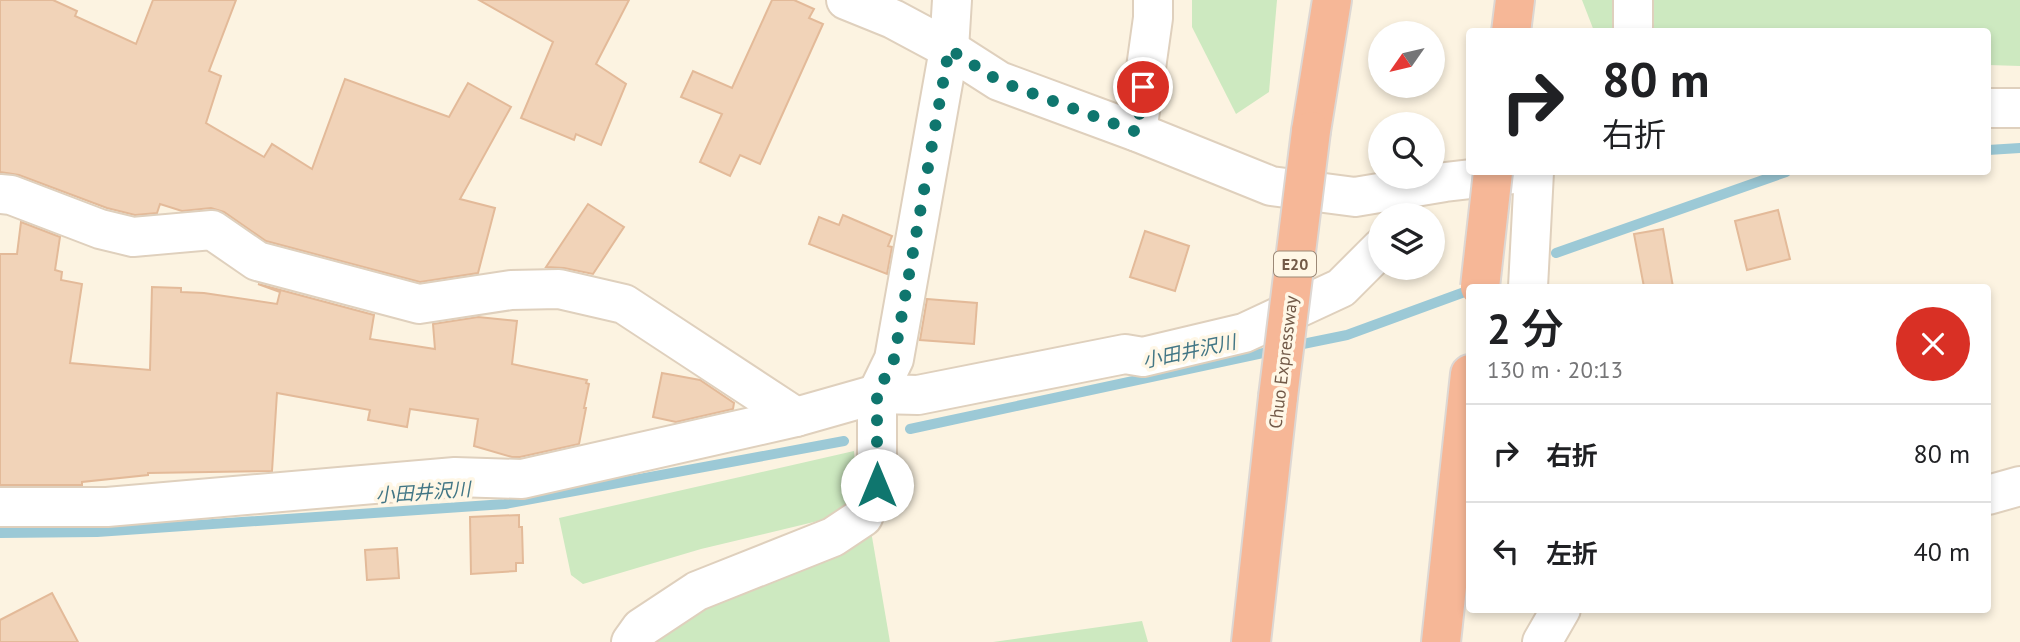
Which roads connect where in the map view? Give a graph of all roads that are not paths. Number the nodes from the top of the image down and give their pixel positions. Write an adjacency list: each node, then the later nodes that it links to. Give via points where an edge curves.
1 (846, 0): 9 (street)
2 (952, 0): 9 (street)
3 (1153, 0): 12 (street)
4 (1332, 0): 32 (highway, Chuo Expressway / E20, bridge, via 1311,131)
5 (1515, 0): 7 (highway)
6 (1633, 0): 8 (street)
7 (1512, 28)
8 (1633, 28)
9 (949, 49): 12 (street, via 999,81); 24 (street, via 894,359)
10 (1991, 108): 11 (street)
11 (2020, 108)
12 (1137, 132): 17 (street, via 1271,186 1355,197)
13 (1493, 175): 22 (highway, bridge)
14 (1506, 175): 16 (street)
15 (1532, 175): 23 (street)
16 (1445, 182)
17 (1403, 189)
18 (1438, 189): 20 (street)
19 (0, 194): 26 (street, via 133,237 212,230 257,261 419,304 510,290 559,289 624,304)
20 (1424, 203)
21 (1368, 261): 24 (street, via 1342,288 1244,333 1143,357 1125,354 918,395)
22 (1480, 284)
23 (1528, 284)
24 (877, 394): 26 (street); 31 (street, via 877,485 863,517 832,537 697,591 641,628)
25 (1466, 411): 33 (highway)
26 (796, 417): 29 (street, via 522,480 455,477 107,506)
27 (2020, 486): 28 (street)
28 (1991, 494)
29 (0, 508)
30 (1559, 613): 34 (street)
31 (631, 642)
32 (1251, 642)
33 (1441, 642)
34 (1542, 642)

